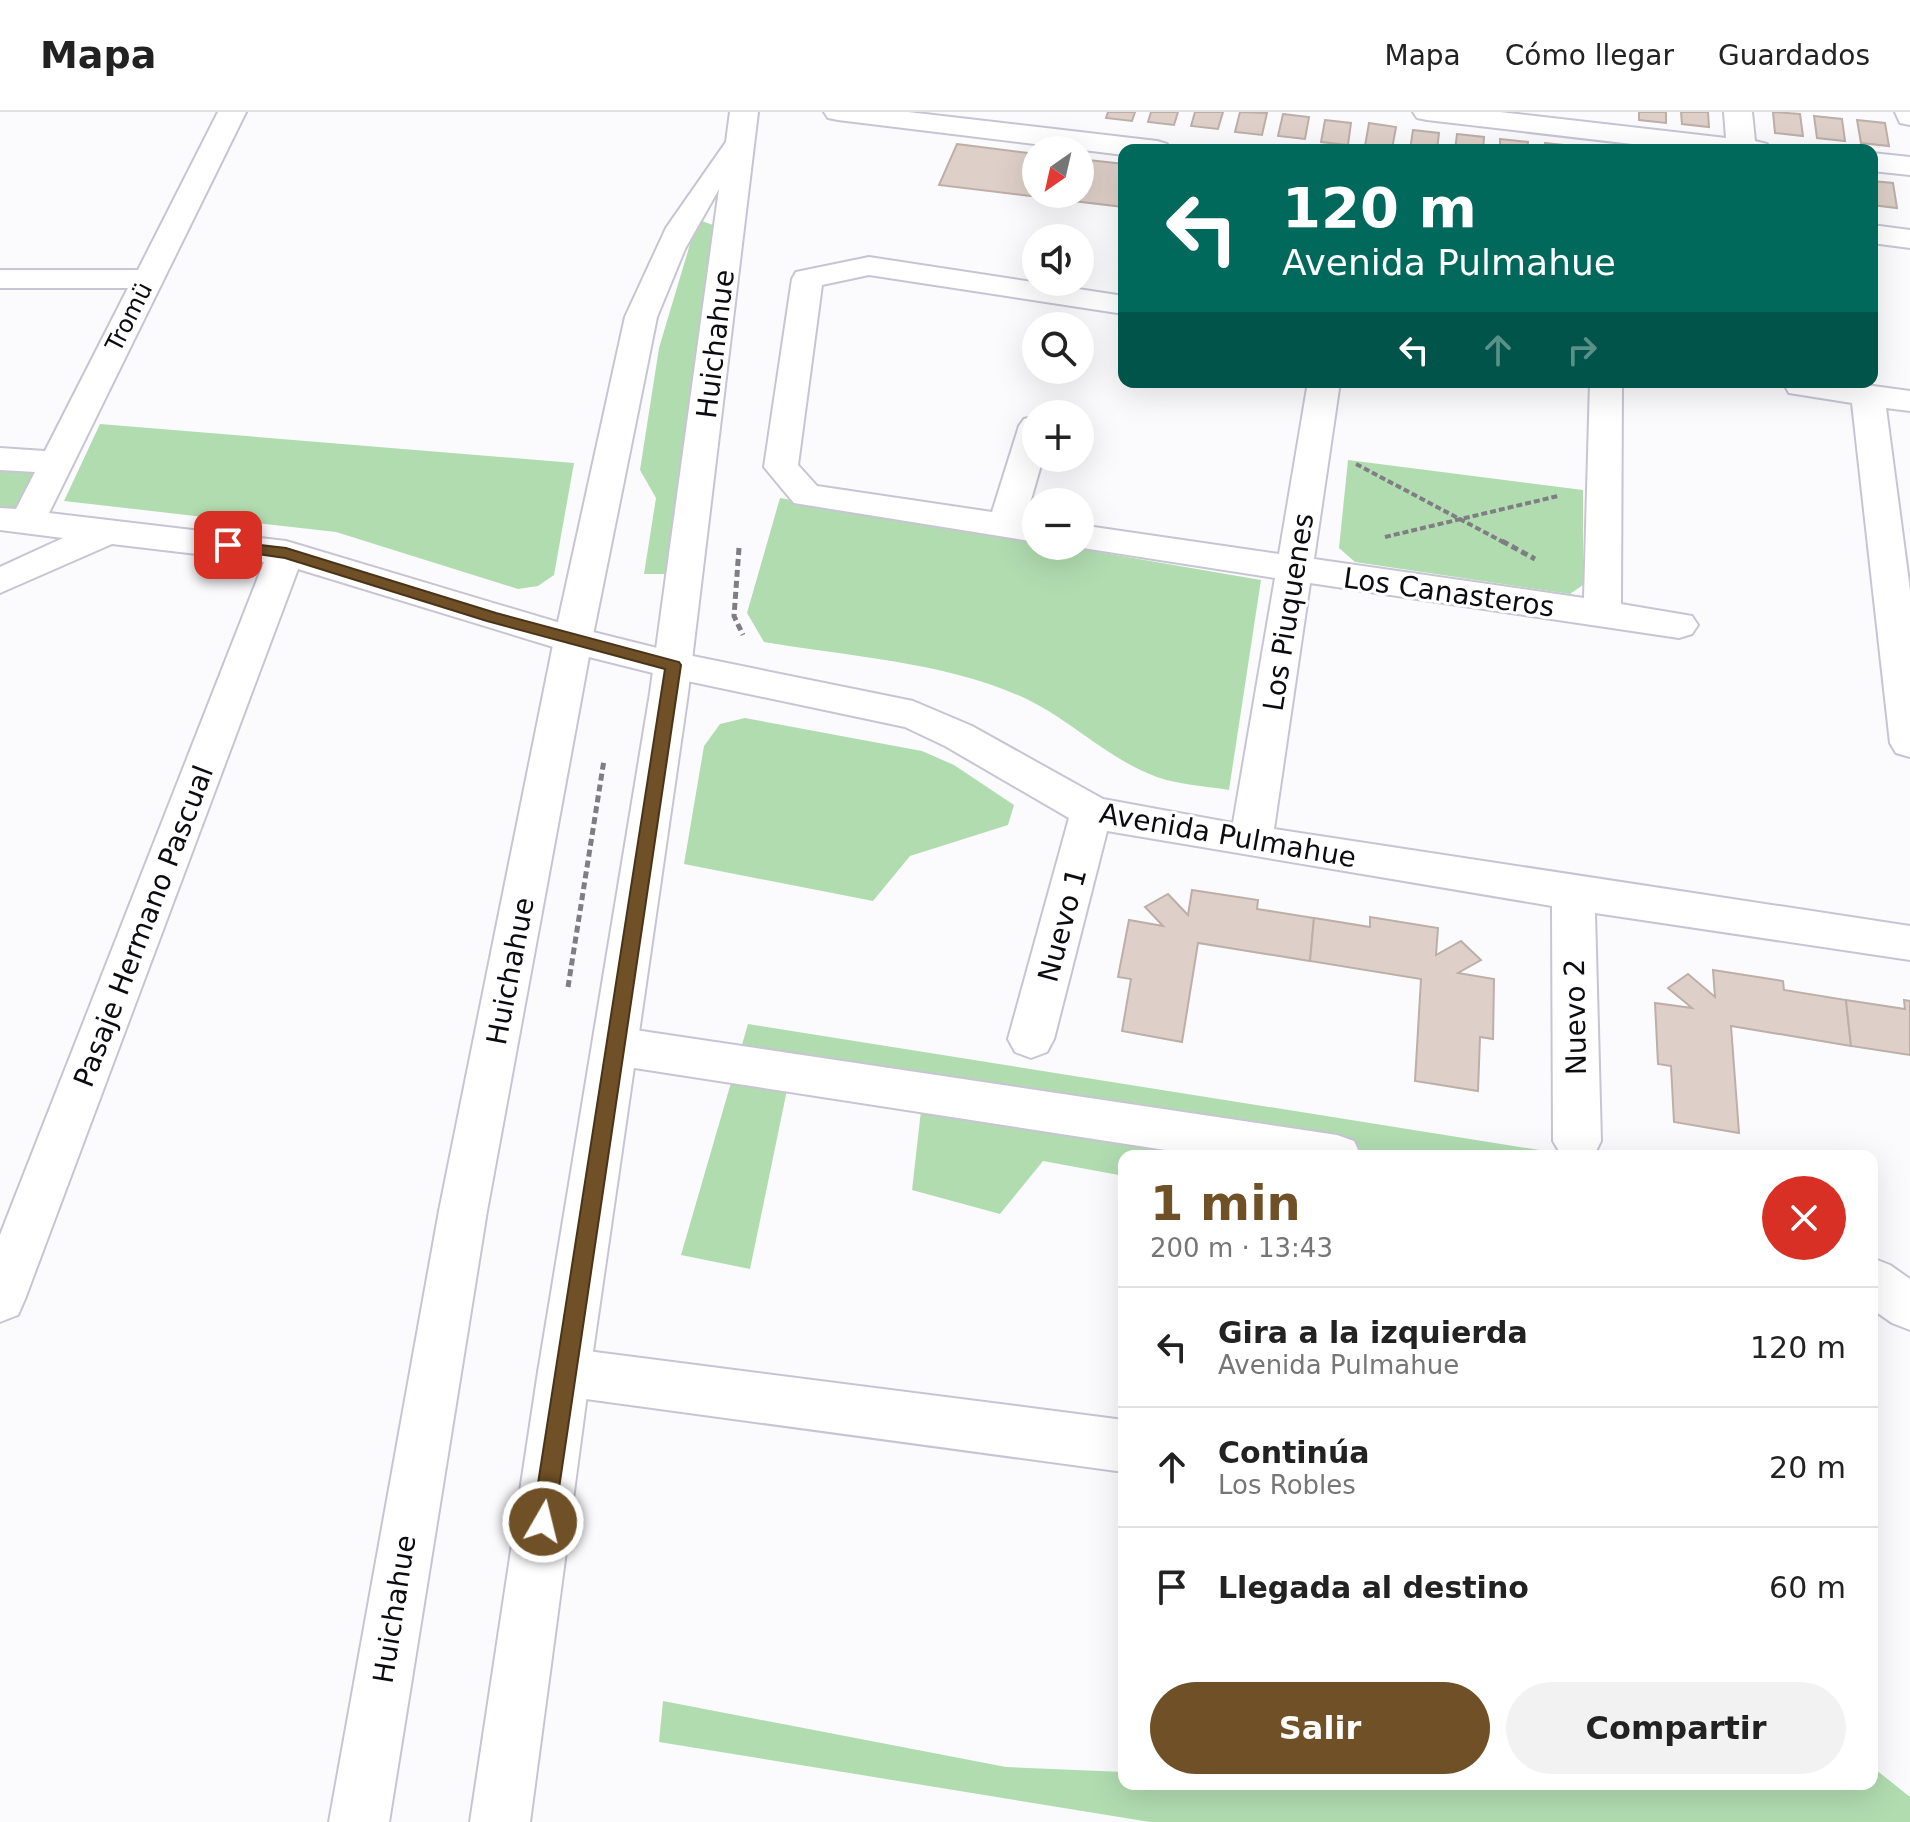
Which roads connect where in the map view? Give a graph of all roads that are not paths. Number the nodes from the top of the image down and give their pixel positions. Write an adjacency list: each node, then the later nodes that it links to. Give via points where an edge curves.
1 (232, 112): 16 (street, Tromü)
2 (744, 112): 10 (street, Huichahue)
3 (838, 112): 9 (street)
4 (1427, 112): 6 (street)
5 (1738, 112): 8 (street)
6 (1554, 119): 7 (street)
7 (1716, 144)
8 (1748, 144)
9 (1118, 145)
10 (737, 147): 35 (street, Huichahue, via 678,229 641,317); 37 (street, Huichahue)
11 (1878, 163): 12 (street)
12 (1910, 166)
13 (1878, 235): 14 (street)
14 (1910, 239)
15 (0, 279): 16 (street)
16 (148, 279): 24 (street, Tromü)
17 (1118, 304): 27 (street, via 869,266 807,279 781,467 806,495)
18 (1323, 388): 31 (street, Los Piuquenes)
19 (1606, 388): 33 (street)
20 (1816, 388): 21 (street)
21 (1868, 395): 22 (street); 36 (street)
22 (1910, 401)
23 (0, 459): 24 (street)
24 (56, 463): 26 (street, Tromü)
25 (1030, 472): 27 (street)
26 (14, 520): 28 (street, Avenida Pulmahue)
27 (1021, 528)
28 (110, 531): 30 (street, Avenida Pulmahue); 32 (street)
29 (1094, 539): 31 (street, Los Canasteros)
30 (286, 553): 35 (street, Avenida Pulmahue); 48 (street, Pasaje Hermano Pascual)
31 (1296, 569): 33 (street, Los Canasteros); 40 (street, Los Piuquenes)
32 (0, 581)
33 (1602, 605): 34 (street, Los Canasteros)
34 (1679, 625)
35 (573, 640): 37 (street, Avenida Pulmahue); 52 (street, Huichahue, via 463,1211)
36 (1905, 654): 38 (street)
37 (673, 665): 39 (street, Avenida Pulmahue, via 913,715 946,727); 44 (street, Huichahue)
38 (1910, 743)
39 (1092, 811): 40 (street, Avenida Pulmahue); 43 (street, Nuevo 1)
40 (1251, 841): 41 (street, Avenida Pulmahue)
41 (1573, 893): 42 (street, Avenida Pulmahue); 45 (street, Nuevo 2)
42 (1910, 943)
43 (1031, 1039)
44 (615, 1046): 46 (street); 50 (street, Huichahue)
45 (1577, 1141)
46 (1298, 1150)
47 (1878, 1285): 49 (street)
48 (0, 1299)
49 (1910, 1307)
50 (564, 1372): 51 (street); 53 (street, Huichahue)
51 (1118, 1445)
52 (359, 1822)
53 (500, 1822)

